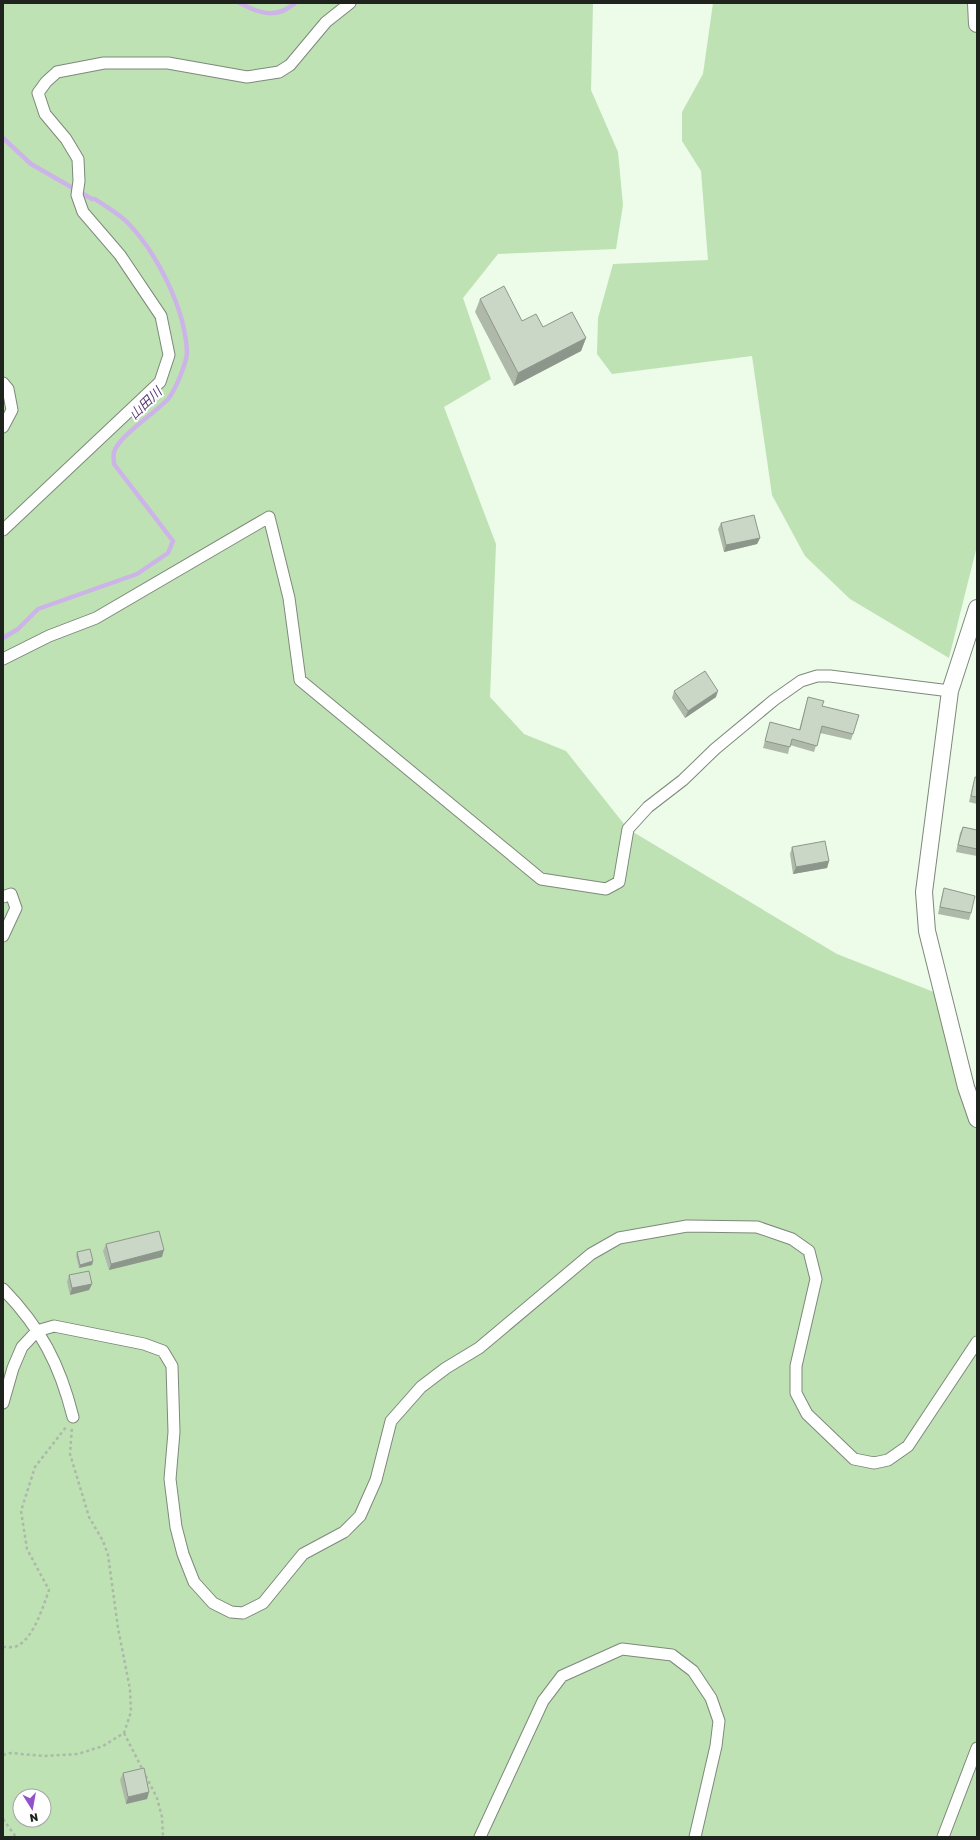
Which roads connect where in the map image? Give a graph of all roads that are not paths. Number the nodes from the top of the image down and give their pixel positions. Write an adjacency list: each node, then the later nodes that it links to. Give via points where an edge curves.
1 (350, 3): 6 (street, via 326,22 290,65 279,72 247,77 168,63 104,63 57,72 38,93 45,114 66,139 78,159 77,195 83,212 120,255 161,316 169,355 160,382)
2 (976, 3): 3 (street)
3 (977, 24)
4 (3, 383): 5 (street, via 8,389 12,410)
5 (3, 427)
6 (3, 530)
7 (977, 608): 9 (street)
8 (3, 659): 9 (street, via 49,636 96,618 270,517 289,598 300,680 542,879 606,889 619,882 628,829 648,807 683,780 715,749 774,700 802,681 817,676 830,676)
9 (950, 691): 12 (street, via 924,892 927,931 966,1087)
10 (3, 897): 11 (street, via 11,894 16,908)
11 (3, 936)
12 (977, 1119)
13 (3, 1289): 14 (street, via 22,1309)
14 (37, 1331): 15 (street, via 54,1326 144,1344 163,1352 172,1366 174,1432 170,1479 176,1527 183,1554 194,1582 213,1603 231,1612 244,1613 263,1603 303,1554 344,1532 360,1516 376,1480 391,1421 421,1387 479,1348 591,1254 619,1238 687,1226 757,1227 792,1239 809,1251 816,1279 796,1366 796,1393 807,1414 854,1459 874,1463 888,1460 908,1446); 16 (street, via 22,1347); 17 (street, via 57,1365)
15 (977, 1342)
16 (3, 1403)
17 (73, 1417)
18 (977, 1748): 21 (street)
19 (480, 1837): 20 (street, via 543,1701 562,1676 622,1649 672,1655 693,1671 713,1704 719,1721 716,1746)
20 (695, 1837)
21 (943, 1837)

